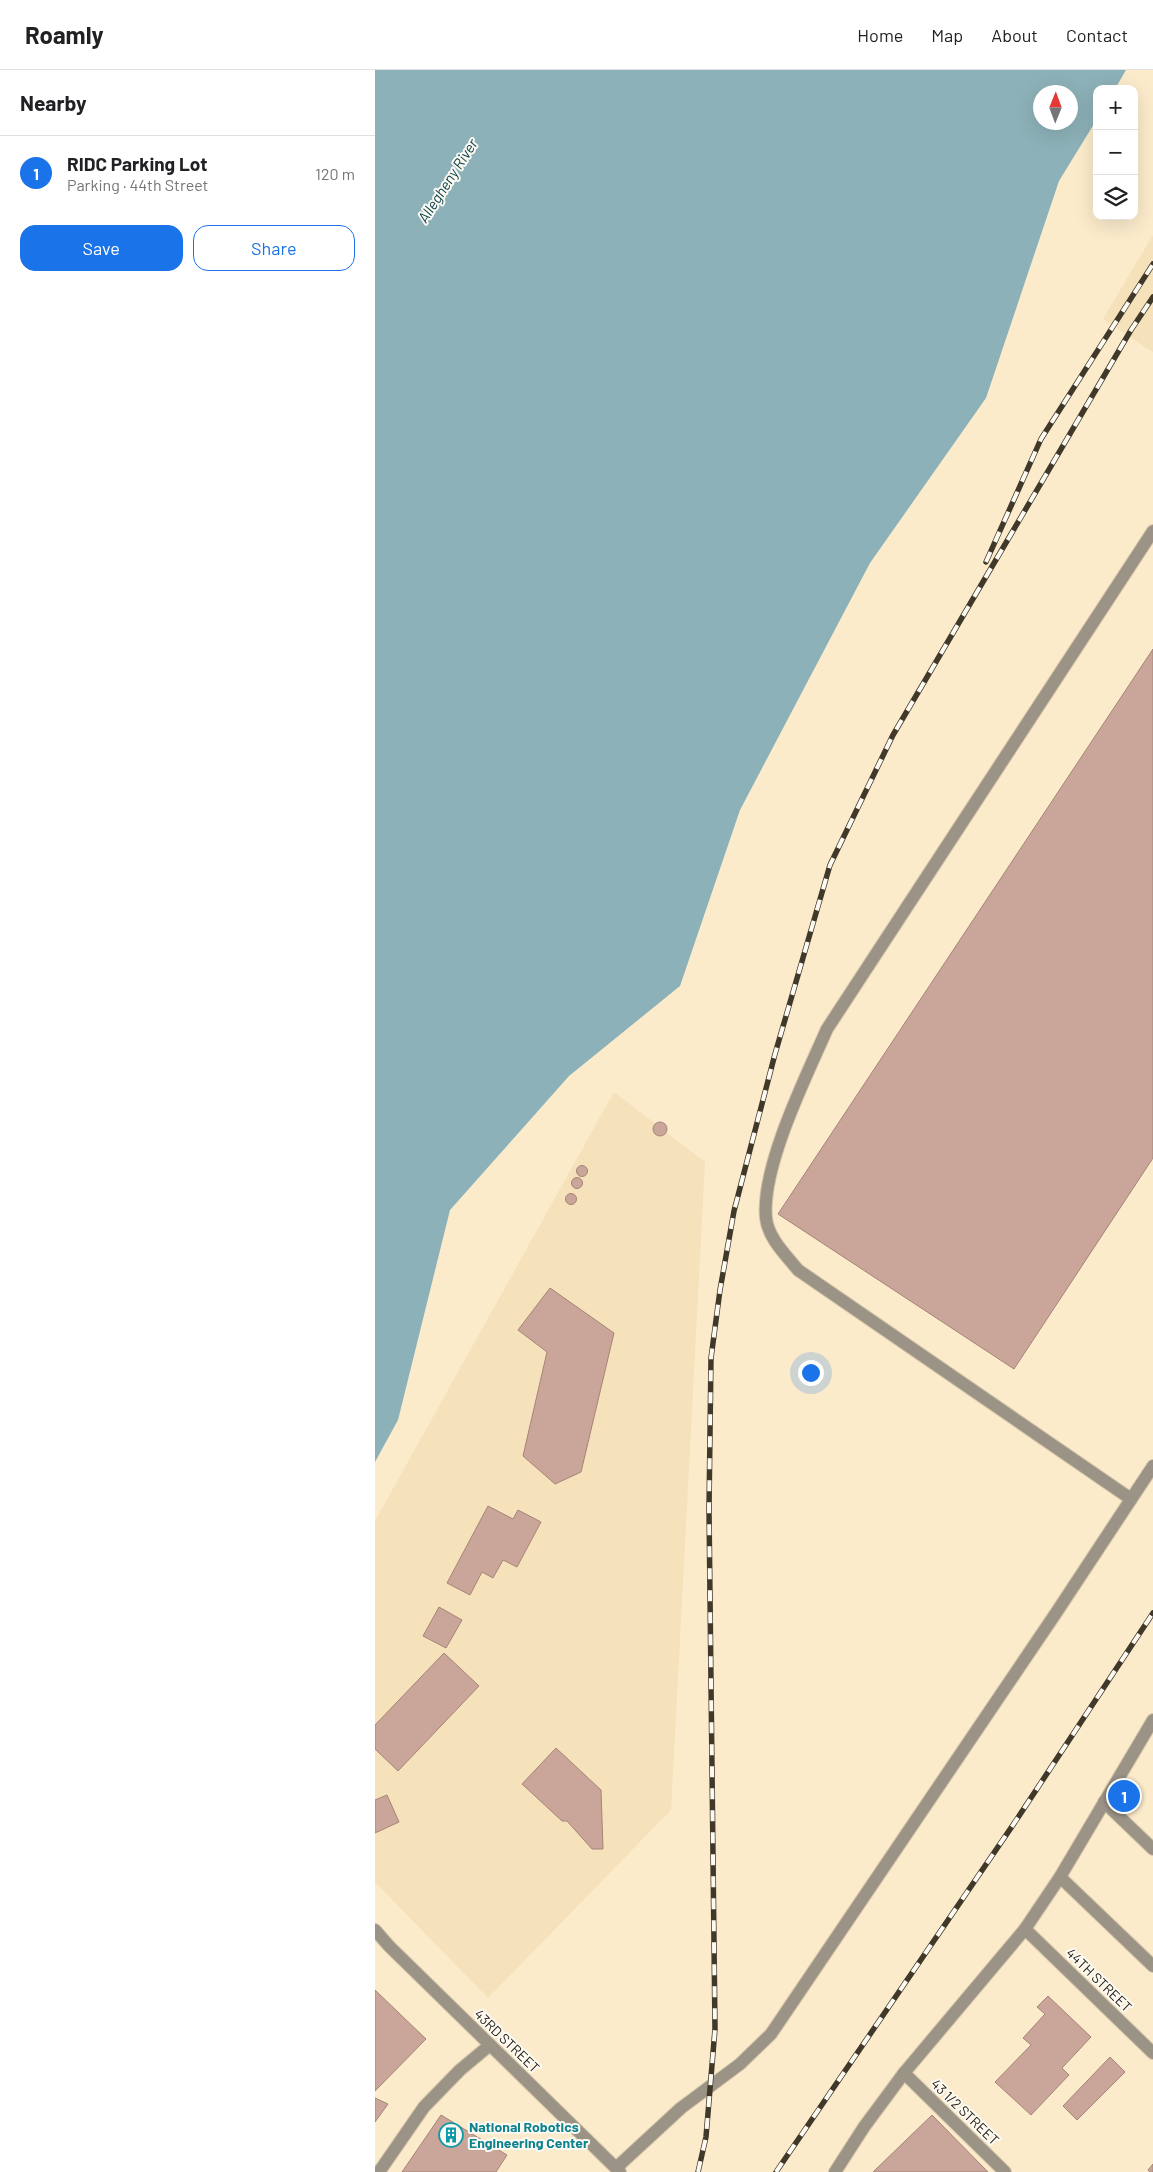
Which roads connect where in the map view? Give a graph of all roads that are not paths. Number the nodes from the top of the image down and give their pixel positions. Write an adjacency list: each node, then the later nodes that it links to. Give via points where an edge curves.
1 (1153, 531): 3 (street, via 827,1028 790,1114 768,1182 766,1219 777,1244 798,1270)
2 (1153, 1466): 3 (street)
3 (1131, 1499): 15 (street, via 771,2034 740,2064 681,2108)
4 (1153, 1720): 5 (street)
5 (1150, 1734): 6 (street)
6 (1104, 1802): 7 (street); 8 (street)
7 (1153, 1849)
8 (1060, 1877): 9 (street); 11 (street)
9 (1025, 1929): 13 (street, 44TH STREET); 14 (street)
10 (375, 1930): 12 (street, 43RD STREET)
11 (1153, 1966)
12 (490, 2045): 15 (street, 43RD STREET); 16 (street, via 459,2070 424,2107)
13 (1153, 2053)
14 (905, 2073): 17 (street); 18 (street, 43 1/2 STREET)
15 (618, 2170)
16 (379, 2172)
17 (835, 2172)
18 (1005, 2172)

